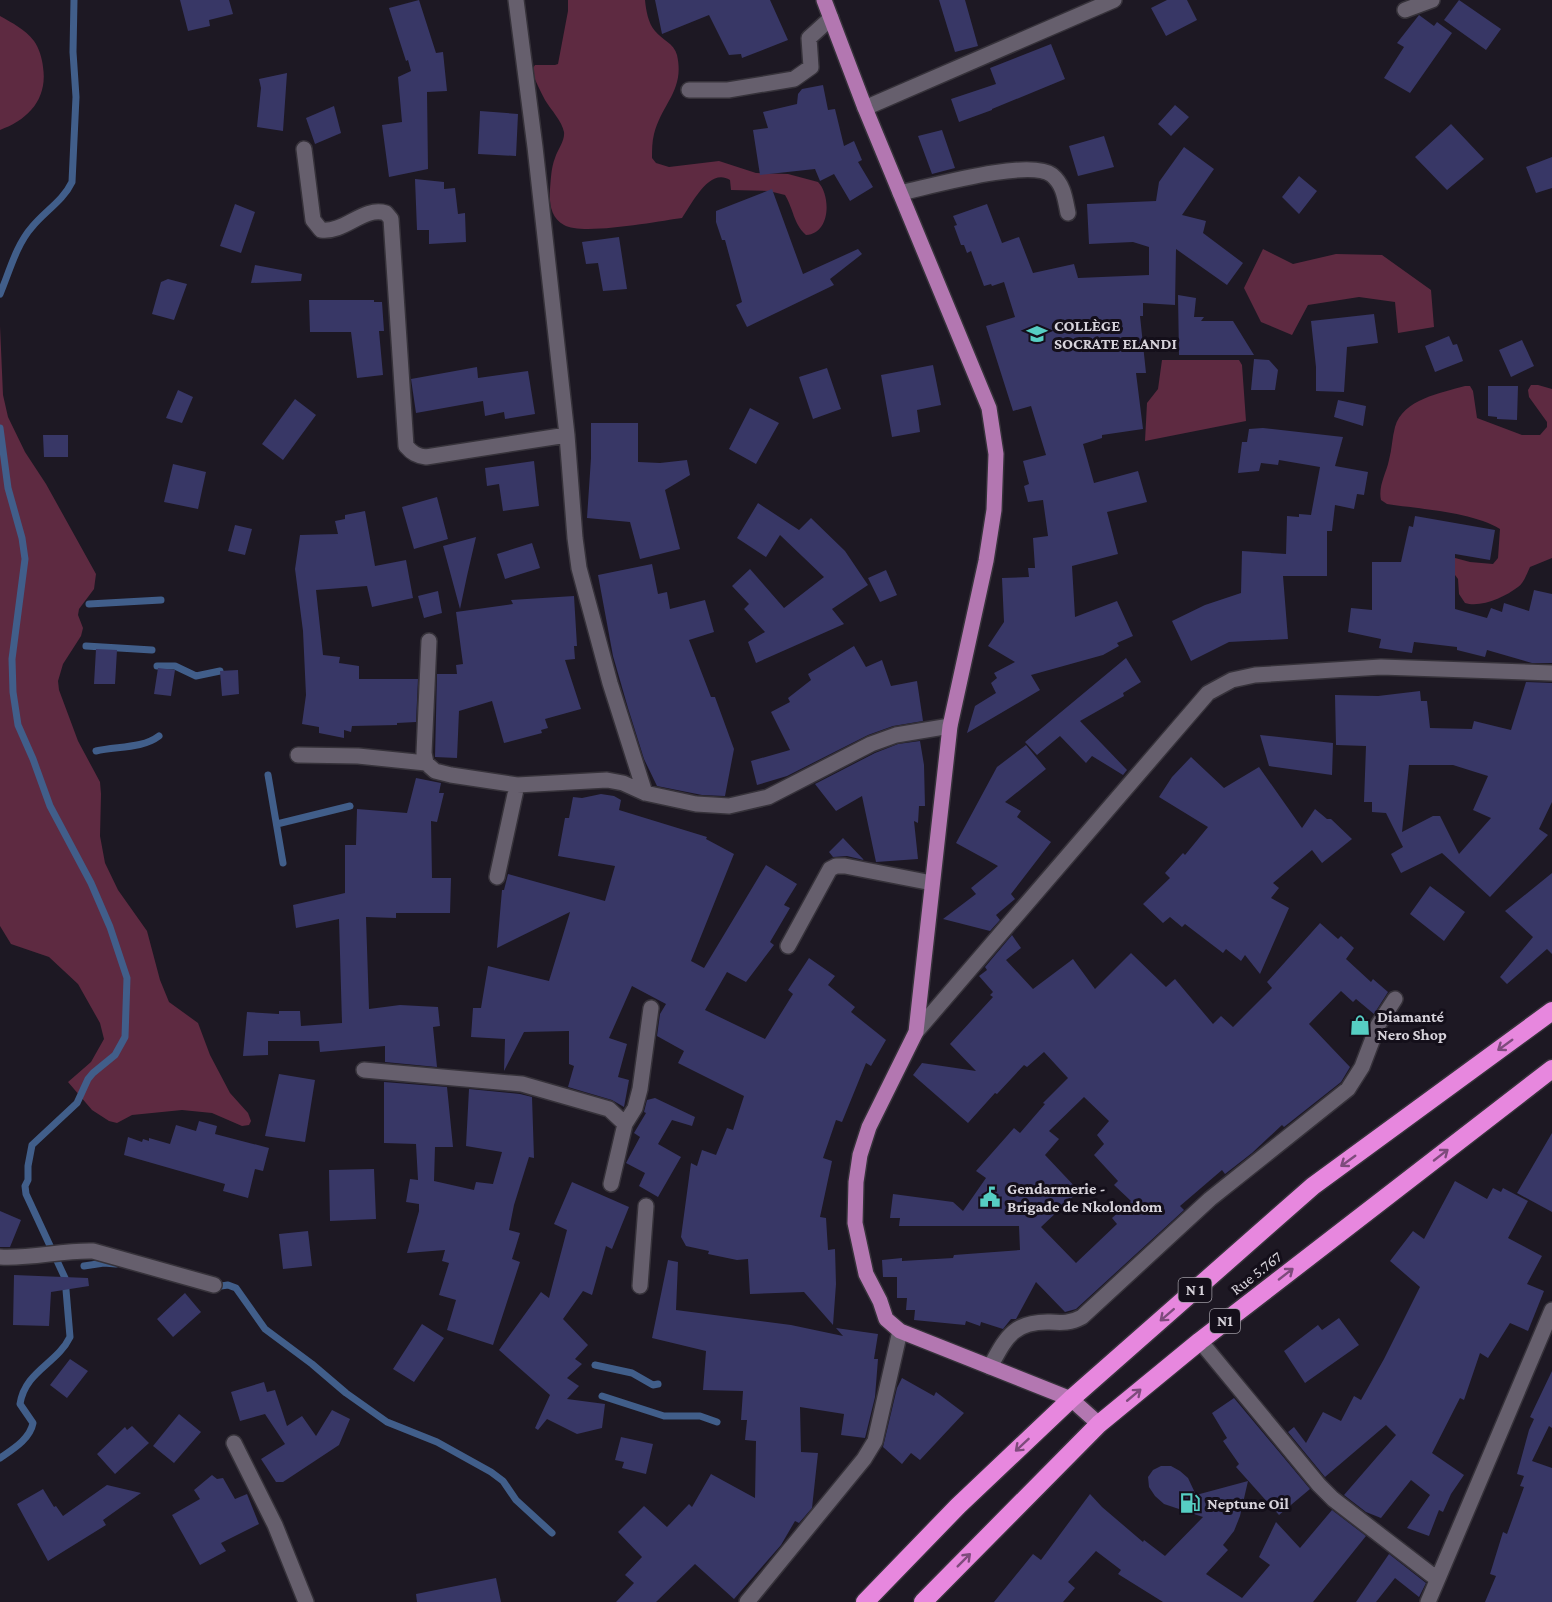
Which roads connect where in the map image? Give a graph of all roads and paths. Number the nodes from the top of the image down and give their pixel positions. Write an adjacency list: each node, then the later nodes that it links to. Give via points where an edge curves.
1 (516, 0): 12 (street)
2 (824, 0): 6 (main road)
3 (1114, 0): 8 (street)
4 (1432, 0): 5 (street)
5 (1405, 10)
6 (831, 18): 7 (street, via 809,38 811,67 794,79 728,90); 8 (main road)
7 (689, 90)
8 (865, 108): 10 (main road)
9 (304, 149): 12 (street, via 313,220 321,230 336,229 372,211 387,213 391,219 406,446 411,452 426,457)
10 (900, 193): 11 (street, via 1025,169 1051,174 1064,190); 15 (main road, via 989,408 996,454 986,561)
11 (1068, 213)
12 (567, 435): 19 (street, via 579,568)
13 (429, 641): 17 (street)
14 (1552, 673): 26 (street, via 1381,667 1255,675 1232,680 1208,693)
15 (950, 726): 19 (street, via 896,735 871,744 768,797 729,806 696,804); 21 (main road)
16 (298, 755): 17 (street)
17 (426, 763): 18 (street, via 435,771 451,775)
18 (517, 785): 19 (street, via 607,780); 20 (street)
19 (645, 793)
20 (497, 877)
21 (932, 884): 22 (street, via 836,866 830,869); 26 (main road)
22 (788, 946)
23 (1395, 999): 38 (street, via 1378,1025 1362,1067 1348,1089 1210,1199 1082,1317 1074,1322 1018,1327)
24 (651, 1008): 29 (street, via 640,1089)
25 (1552, 1011): 39 (highway, N 1, one-way to 39, via 1313,1186)
26 (916, 1032): 36 (main road, via 869,1127 856,1182 855,1223 866,1274 886,1318)
27 (1552, 1069): 37 (highway, Rue 5.767 / N1, one-way to 27)
28 (364, 1070): 29 (street, via 522,1084 609,1109)
29 (625, 1124): 30 (street)
30 (611, 1184)
31 (646, 1206): 34 (street)
32 (0, 1257): 33 (street, via 79,1250 108,1254)
33 (214, 1285)
34 (640, 1286)
35 (1552, 1310): 42 (street)
36 (900, 1331): 38 (main road); 44 (street, via 875,1441)
37 (1200, 1341): 40 (highway, Rue 5.767 / N1, one-way to 37); 42 (street, via 1319,1485)
38 (990, 1367): 39 (main road)
39 (1071, 1399): 40 (main road); 45 (highway, N 1, one-way to 45, via 958,1506)
40 (1099, 1424): 46 (highway, Rue 5.767 / N1, one-way to 40)
41 (234, 1443): 43 (street, via 275,1525)
42 (1437, 1580): 47 (street)
43 (306, 1602)
44 (747, 1602)
45 (865, 1602)
46 (923, 1602)
47 (1428, 1602)

